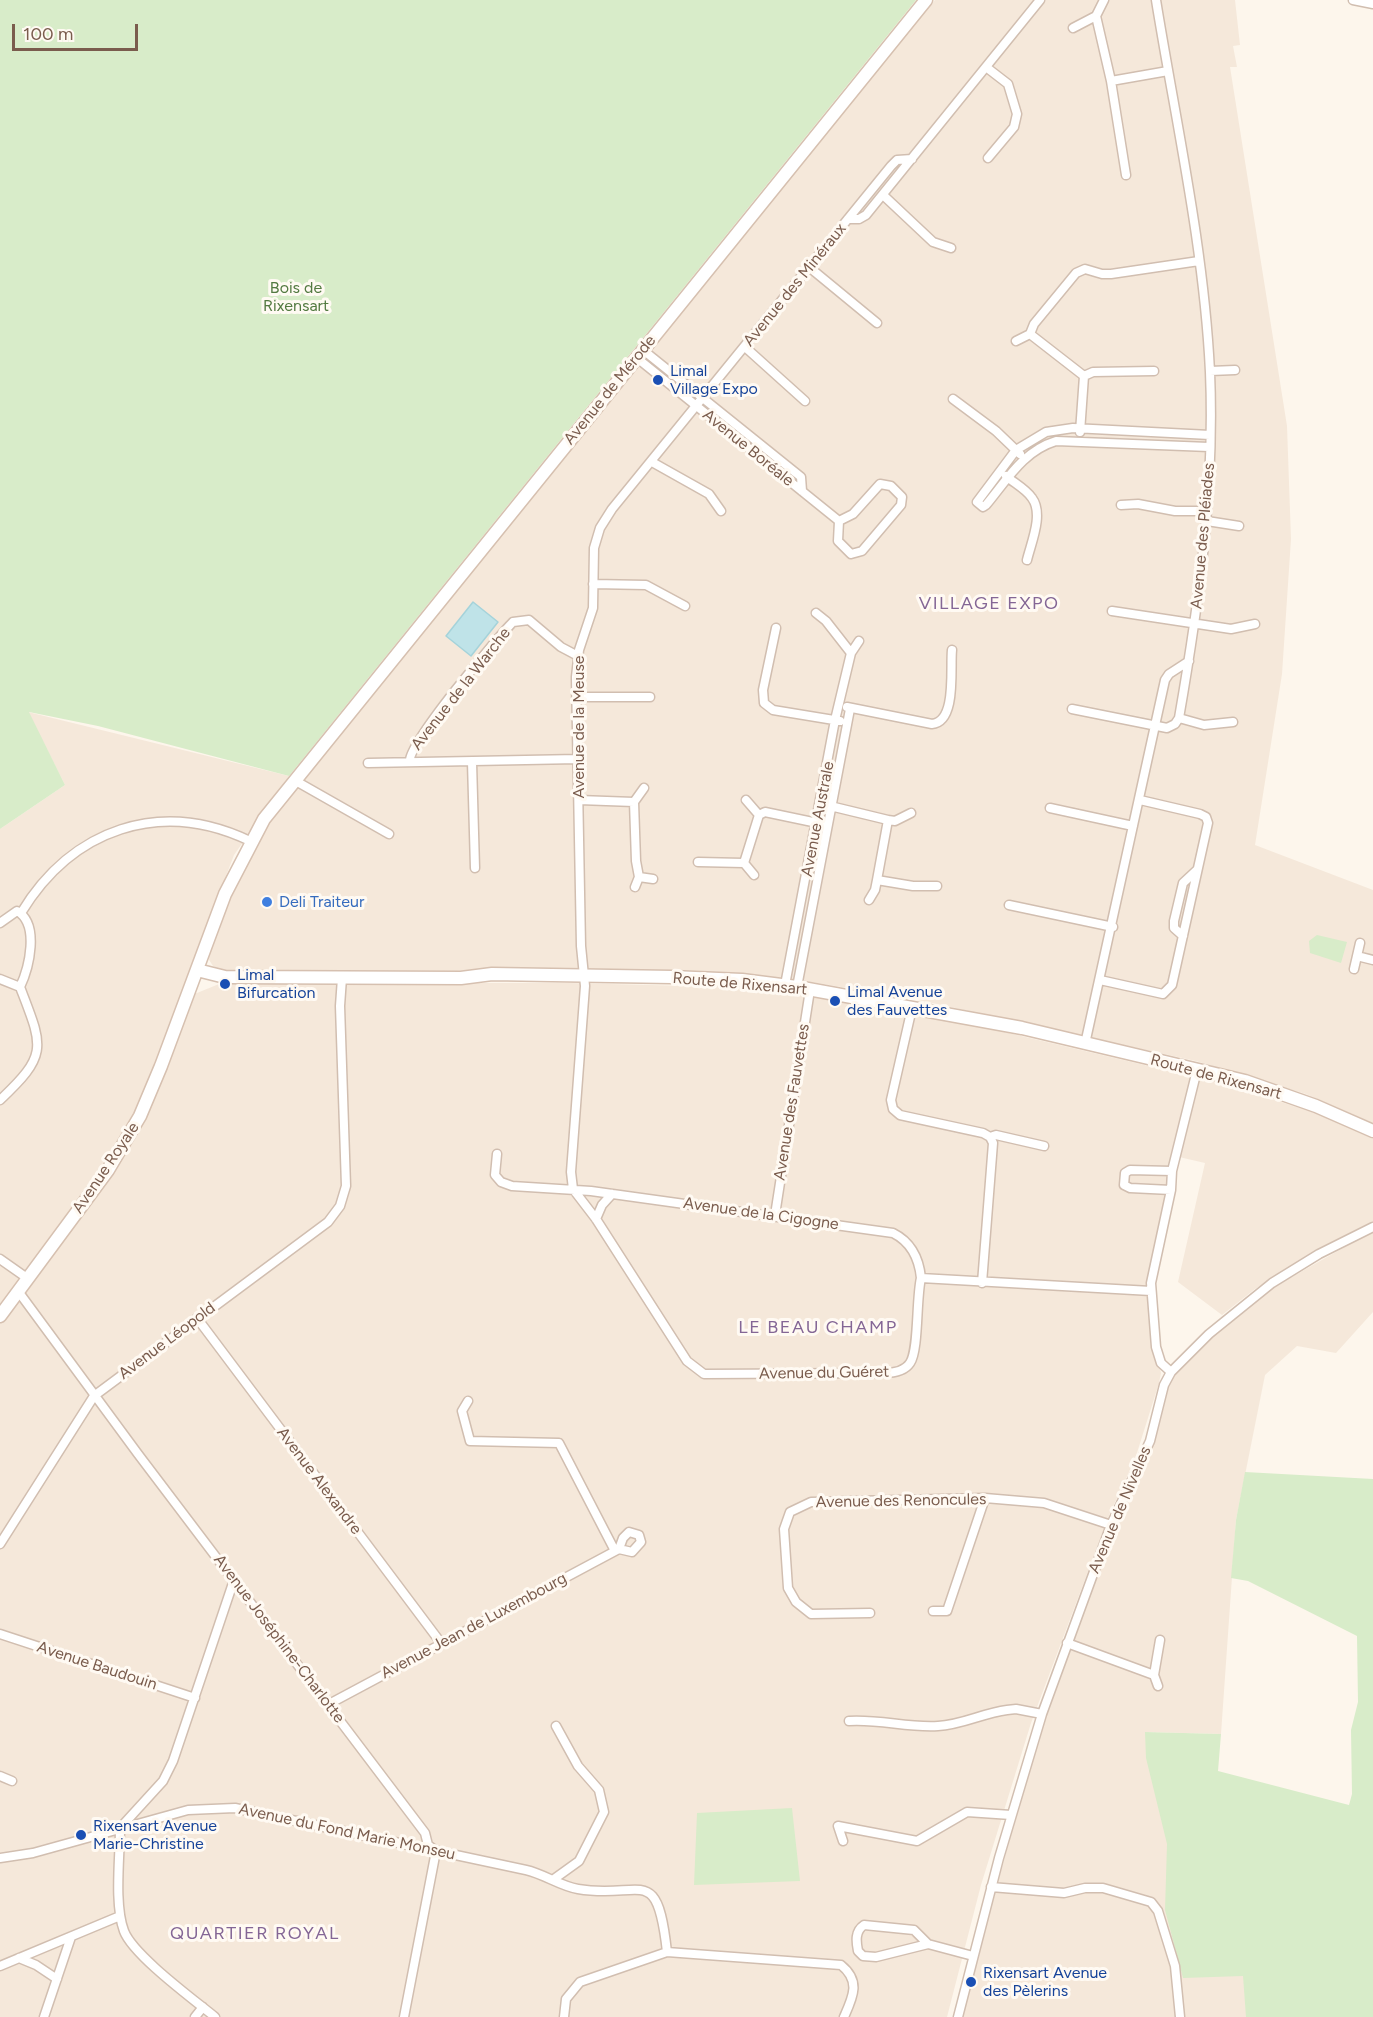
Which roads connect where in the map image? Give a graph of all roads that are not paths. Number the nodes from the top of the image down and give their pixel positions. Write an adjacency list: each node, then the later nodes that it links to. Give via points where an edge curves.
1 (927, 0): 24 (street, Avenue de Mérode)
2 (1040, 0): 9 (street, Avenue des Minéraux)
3 (1104, 0): 7 (street)
4 (1156, 0): 10 (street, Avenue des Pléiades)
5 (1353, 0): 6 (street)
6 (1373, 4)
7 (1096, 16): 8 (street); 11 (street)
8 (1073, 28)
9 (986, 67): 12 (street, via 1008,84 1017,114 1014,127); 13 (street, Avenue des Minéraux)
10 (1167, 71): 11 (street); 18 (street, Avenue des Pléiades)
11 (1111, 81): 14 (street)
12 (988, 158)
13 (912, 159): 15 (street, Avenue des Minéraux); 16 (street, Avenue des Minéraux, via 894,162)
14 (1126, 175)
15 (883, 195): 16 (street, Avenue des Minéraux, via 862,218); 17 (street, via 933,242)
16 (848, 219): 19 (street, Avenue des Minéraux)
17 (951, 248)
18 (1199, 261): 21 (street, via 1111,274 1085,269 1076,273); 26 (street, Avenue des Pléiades)
19 (809, 267): 20 (street); 23 (street, Avenue des Minéraux)
20 (877, 323)
21 (1030, 334): 22 (street); 28 (street)
22 (1016, 341)
23 (745, 347): 29 (street, Avenue des Minéraux); 31 (street)
24 (640, 354): 29 (street, Avenue Boréale); 32 (street, Avenue Boréale); 76 (street, Avenue de Mérode)
25 (1235, 370): 26 (street)
26 (1210, 371): 34 (street, Avenue des Pléiades)
27 (1154, 372): 28 (street, via 1093,372)
28 (1084, 376): 33 (street)
29 (703, 398): 32 (street, Avenue des Minéraux); 42 (street, Avenue Boréale, via 801,477)
30 (953, 399): 37 (street)
31 (805, 401)
32 (696, 406): 39 (street, Avenue de la Meuse); 42 (street, Avenue Boréale)
33 (1080, 429): 34 (street); 35 (street); 37 (street, via 1041,434)
34 (1210, 435): 36 (street, Avenue des Pléiades)
35 (1079, 441): 36 (street); 38 (street, via 1050,443)
36 (1209, 447): 45 (street, Avenue des Pléiades)
37 (1016, 450): 38 (street); 40 (street)
38 (1024, 459): 41 (street)
39 (652, 462): 44 (street, via 709,494); 50 (street, Avenue de la Meuse, via 600,528 594,548)
40 (1000, 470): 41 (street); 41 (street, via 979,497 979,506 986,505)
41 (1009, 478): 49 (street, via 1036,505)
42 (802, 491): 46 (street)
43 (1121, 505): 45 (street)
44 (721, 511)
45 (1207, 511): 47 (street, Avenue des Pléiades)
46 (839, 521): 46 (street, via 839,543 853,555 858,554 901,505 902,497 891,486 880,484 853,514)
47 (1208, 521): 48 (street); 54 (street, Avenue des Pléiades)
48 (1239, 526)
49 (1028, 560)
50 (593, 584): 51 (street, via 646,585); 60 (street, Avenue de la Meuse, via 592,615)
51 (685, 606)
52 (1112, 611): 54 (street)
53 (816, 613): 59 (street)
54 (1195, 623): 55 (street, via 1231,629); 61 (street, Avenue des Pléiades)
55 (1255, 624)
56 (776, 628): 68 (street, via 763,690 764,703 774,710)
57 (859, 641): 59 (street, Avenue Australe)
58 (952, 651): 65 (street, via 950,697 946,714 939,722)
59 (851, 653): 64 (street, Avenue Australe)
60 (578, 656): 62 (street, Avenue de la Meuse); 73 (street, Avenue de la Warche, via 529,621 513,622 417,740)
61 (1189, 661): 67 (street, Avenue des Pléiades); 71 (street, via 1166,680)
62 (577, 697): 63 (street); 72 (street, Avenue de la Meuse)
63 (650, 697)
64 (839, 702): 65 (street); 68 (street, Avenue Australe)
65 (850, 709): 69 (street, Avenue Australe)
66 (1072, 709): 71 (street)
67 (1179, 718): 70 (street, via 1204,724); 71 (street, via 1167,728)
68 (835, 720): 69 (street); 82 (street, Avenue Australe)
69 (846, 722): 83 (street, Avenue Australe)
70 (1233, 722)
71 (1155, 724): 80 (street)
72 (578, 759): 74 (street, Avenue de la Warche); 78 (street, Avenue de la Meuse)
73 (410, 761): 74 (street, Avenue de la Warche); 75 (street, Avenue de la Warche)
74 (472, 762): 95 (street)
75 (368, 763)
76 (294, 780): 91 (street); 92 (street, Avenue de Mérode)
77 (644, 788): 81 (street)
78 (579, 800): 81 (street); 112 (street, Avenue de la Meuse)
79 (746, 800): 86 (street)
80 (1140, 800): 90 (street); 115 (street, via 1206,817 1208,824 1168,992)
81 (634, 802): 97 (street)
82 (820, 804): 83 (street); 88 (street, Avenue Australe)
83 (831, 806): 87 (street); 89 (street, Avenue Australe)
84 (1050, 808): 90 (street)
85 (911, 813): 87 (street)
86 (759, 815): 88 (street, via 765,812); 94 (street)
87 (888, 820): 99 (street)
88 (816, 822): 89 (street); 117 (street, Avenue Australe)
89 (828, 825): 117 (street, Avenue Australe)
90 (1133, 826): 106 (street)
91 (388, 834)
92 (250, 841): 104 (street, via 187,823 156,822 127,827 88,844 59,863); 111 (street, Avenue de Mérode)
93 (698, 862): 94 (street)
94 (744, 863): 96 (street)
95 (475, 868)
96 (754, 875)
97 (639, 877): 98 (street); 101 (street)
98 (653, 879)
99 (877, 880): 100 (street); 102 (street)
100 (937, 886)
101 (635, 887)
102 (869, 900)
103 (1009, 905): 106 (street)
104 (21, 913): 105 (street, via 17,911); 116 (street, via 28,921 30,935)
105 (0, 923)
106 (1113, 927): 115 (street)
107 (1360, 943): 108 (street)
108 (1358, 956): 109 (street); 110 (street)
109 (1373, 960)
110 (1354, 969)
111 (197, 970): 113 (street, Route de Rixensart, via 225,977); 134 (street, Avenue Royale, via 140,1116 108,1170)
112 (582, 976): 113 (street, Route de Rixensart); 117 (street, Route de Rixensart, via 701,978); 127 (street, via 585,986 570,1172)
113 (342, 978): 140 (street, Avenue Léopold, via 344,1198 327,1222)
114 (0, 979): 116 (street)
115 (1100, 980): 119 (street)
116 (20, 987): 121 (street, via 36,1029 38,1049 32,1069)
117 (797, 987): 118 (street, Route de Rixensart); 130 (street, Avenue des Fauvettes)
118 (912, 1008): 119 (street, Route de Rixensart); 123 (street, via 891,1100 893,1109)
119 (1085, 1044): 120 (street, Route de Rixensart)
120 (1197, 1070): 122 (street, Route de Rixensart, via 1285,1094); 126 (street)
121 (0, 1100)
122 (1373, 1131)
123 (990, 1137): 124 (street); 136 (street, via 993,1143)
124 (1044, 1146)
125 (497, 1154): 127 (street, Avenue de la Cigogne, via 495,1175 501,1182)
126 (1172, 1171): 128 (street); 128 (street, via 1130,1170 1125,1173 1124,1185)
127 (573, 1189): 129 (street, Avenue de la Cigogne); 131 (street, Avenue du Guéret)
128 (1171, 1190): 138 (street)
129 (612, 1194): 130 (street, Avenue de la Cigogne); 131 (street)
130 (775, 1215): 135 (street, Avenue de la Cigogne, via 892,1233 911,1248)
131 (596, 1219): 135 (street, Avenue du Guéret, via 687,1361 704,1374 902,1371 914,1352)
132 (1373, 1227): 141 (street, Avenue de Nivelles, via 1272,1283 1209,1334)
133 (0, 1260): 134 (street)
134 (27, 1278): 137 (street, Avenue Royale)
135 (921, 1278): 136 (street)
136 (982, 1283): 138 (street)
137 (18, 1291): 139 (street, Avenue Royale); 142 (street, Avenue Joséphine-Charlotte)
138 (1151, 1291): 141 (street, via 1156,1347 1161,1363)
139 (0, 1316)
140 (197, 1318): 142 (street, Avenue Léopold); 152 (street, Avenue Alexandre)
141 (1171, 1372): 145 (street, Avenue de Nivelles, via 1150,1441)
142 (94, 1396): 146 (street, Avenue Léopold); 147 (street, Avenue Joséphine-Charlotte)
143 (468, 1401): 152 (street, Avenue Jean de Luxembourg, via 462,1411 470,1441 559,1443 617,1550)
144 (985, 1497): 145 (street, Avenue des Renoncules, via 1044,1503); 148 (street, via 947,1611); 149 (street, Avenue des Renoncules, via 811,1502 790,1512 784,1529 788,1588 796,1602 811,1614)
145 (1111, 1525): 153 (street, Avenue de Nivelles)
146 (0, 1544)
147 (234, 1580): 156 (street); 157 (street, Avenue Joséphine-Charlotte)
148 (933, 1611)
149 (870, 1613)
150 (0, 1634): 156 (street, Avenue Baudouin)
151 (1160, 1640): 154 (street)
152 (441, 1643): 157 (street, Avenue Jean de Luxembourg)
153 (1067, 1643): 154 (street); 158 (street, Avenue de Nivelles)
154 (1154, 1675): 155 (street)
155 (1158, 1686)
156 (195, 1698): 164 (street, via 163,1781)
157 (329, 1704): 166 (street, Avenue Joséphine-Charlotte)
158 (1042, 1714): 159 (street, via 1007,1710 935,1726); 163 (street, Avenue de Nivelles)
159 (849, 1721)
160 (556, 1726): 168 (street, via 578,1766 599,1790 604,1812 579,1861)
161 (0, 1776): 162 (street)
162 (12, 1781)
163 (1011, 1815): 165 (street, via 967,1812 917,1841 838,1826); 169 (street, Avenue de Nivelles)
164 (120, 1829): 166 (street, Avenue du Fond Marie Monseu, via 193,1809 235,1808); 167 (street, Avenue du Fond Marie Monseu); 170 (street)
165 (843, 1841)
166 (436, 1851): 168 (street, Avenue du Fond Marie Monseu); 182 (street)
167 (0, 1858)
168 (554, 1879): 173 (street, Avenue du Fond Marie Monseu, via 578,1889 643,1889 651,1893 657,1900)
169 (991, 1887): 174 (street, Avenue de Nivelles); 186 (street, via 1064,1893 1103,1888 1151,1902 1158,1911 1172,1954)
170 (120, 1916): 171 (street); 178 (street, via 131,1943)
171 (71, 1936): 175 (street); 177 (street)
172 (928, 1944): 172 (street, via 908,1928 868,1925 857,1932 858,1951 868,1958); 174 (street)
173 (667, 1952): 183 (street, via 580,1982 566,2000); 184 (street, via 841,1965 848,1971 855,1991)
174 (973, 1956): 185 (street, Avenue de Nivelles)
175 (19, 1958): 176 (street); 177 (street)
176 (0, 1966)
177 (57, 1979): 179 (street)
178 (203, 2007): 180 (street); 181 (street)
179 (44, 2017)
180 (195, 2017)
181 (215, 2017)
182 (404, 2017)
183 (564, 2017)
184 (844, 2017)
185 (958, 2017)
186 (1180, 2017)

